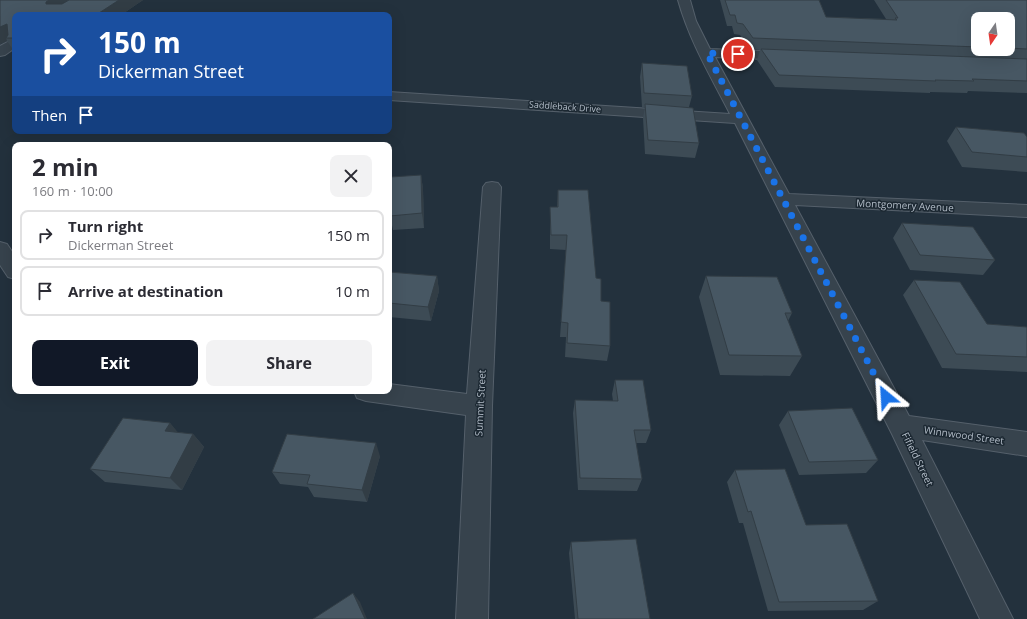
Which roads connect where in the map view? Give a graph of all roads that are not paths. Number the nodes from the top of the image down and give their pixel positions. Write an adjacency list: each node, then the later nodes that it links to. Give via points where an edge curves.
1 (684, 0): 4 (street, Fifield Street, via 690,21)
2 (12, 44): 3 (street)
3 (0, 52)
4 (707, 53): 5 (street); 7 (street, Fifield Street)
5 (799, 56)
6 (392, 96): 7 (street, Saddleback Drive)
7 (741, 119): 9 (street, Fifield Street)
8 (492, 187): 14 (street, Summit Street)
9 (783, 199): 10 (street, Montgomery Avenue); 15 (street, Fifield Street)
10 (1027, 210)
11 (0, 249): 12 (street)
12 (12, 267)
13 (389, 394): 14 (street)
14 (480, 406): 17 (street, Summit Street)
15 (901, 426): 16 (street, Winnwood Street); 18 (street, Fifield Street)
16 (1027, 444)
17 (472, 619)
18 (997, 619)

